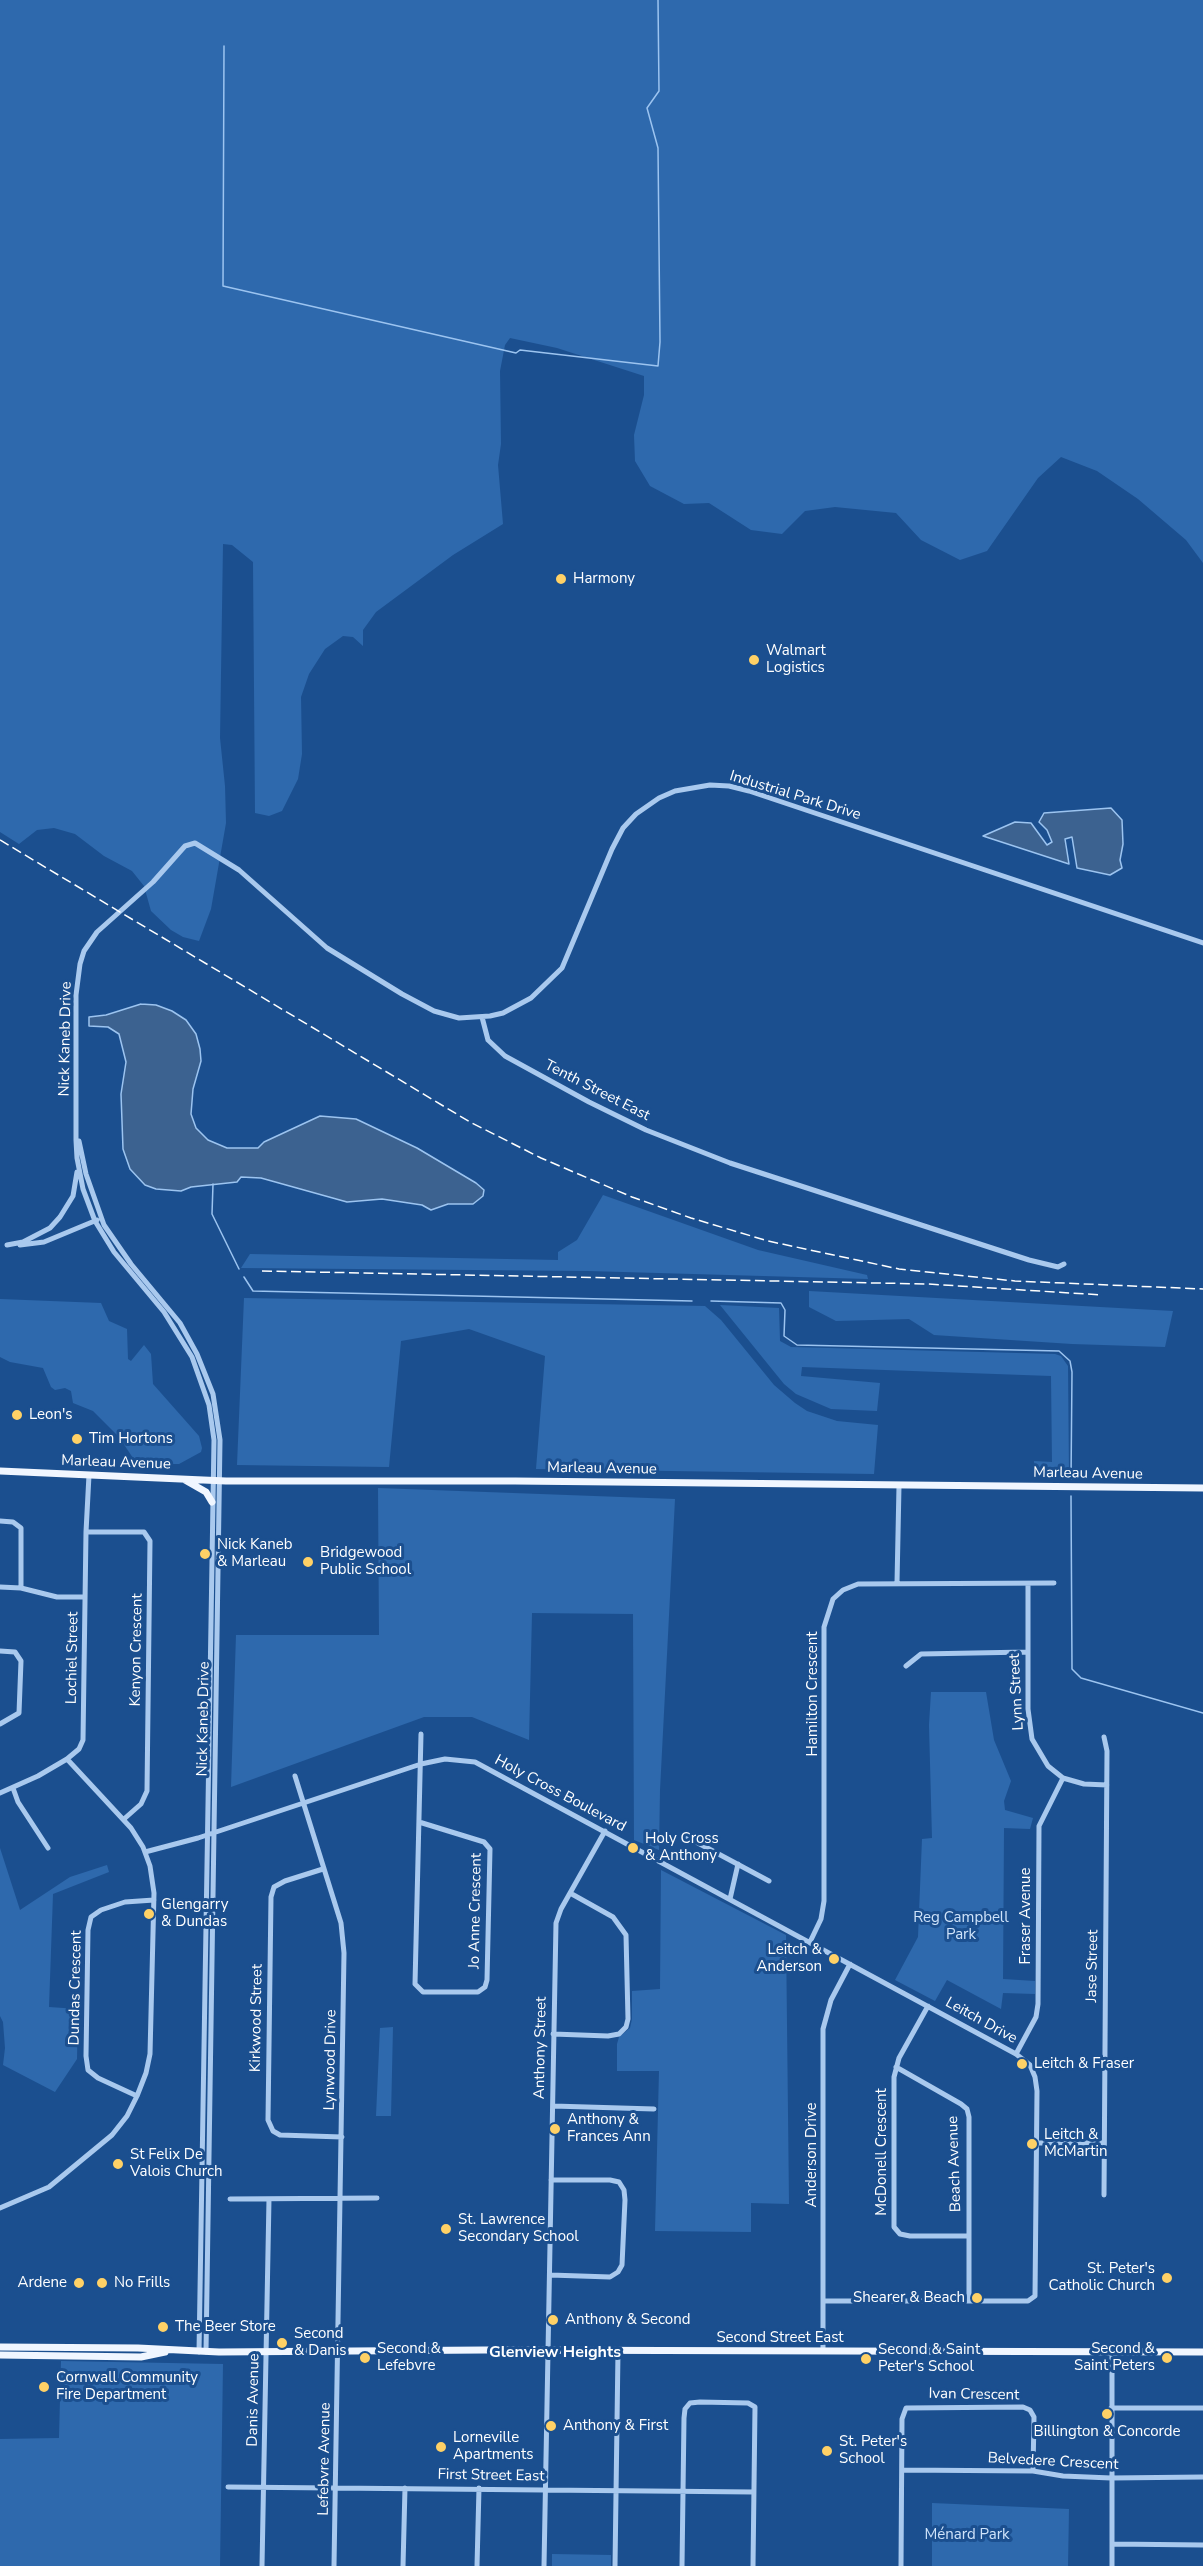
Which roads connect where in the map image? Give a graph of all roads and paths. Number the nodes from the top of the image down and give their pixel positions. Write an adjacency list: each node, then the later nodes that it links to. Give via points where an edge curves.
1 (1203, 943): 2 (street, Industrial Park Drive, via 749,791 699,786 659,798 636,814 612,849 562,968 531,998 503,1013)
2 (482, 1017): 3 (street, Nick Kaneb Drive, via 459,1018 434,1011 402,994 327,948 239,870 195,843 188,843 153,882 105,923 84,951 76,995); 8 (street, Tenth Street East, via 488,1040 505,1056 646,1130 730,1163 1029,1260 1058,1267)
3 (77, 1125): 4 (street, Nick Kaneb Drive); 5 (street, Nick Kaneb Drive)
4 (77, 1158): 5 (street, Nick Kaneb Drive, via 83,1189); 7 (street, via 73,1196 60,1217 38,1236)
5 (98, 1220): 7 (street, via 44,1242); 12 (street, Nick Kaneb Drive, via 114,1252 164,1312 192,1357 212,1420)
6 (0, 1245): 7 (street)
7 (7, 1245)
8 (1064, 1264)
9 (0, 1472): 10 (main road, Marleau Avenue)
10 (89, 1475): 11 (main road, Marleau Avenue); 17 (street, Lochiel Street)
11 (183, 1479): 12 (main road, Marleau Avenue); 15 (main road, via 206,1492)
12 (216, 1480): 13 (main road, Marleau Avenue); 15 (street, Nick Kaneb Drive); 41 (street, Nick Kaneb Drive)
13 (899, 1486): 14 (main road, Marleau Avenue); 18 (street)
14 (1203, 1488)
15 (212, 1502): 42 (street, Nick Kaneb Drive)
16 (0, 1521): 22 (street, via 15,1523 22,1532)
17 (86, 1532): 23 (street, Lochiel Street); 38 (street, Kenyon Crescent, via 144,1532 150,1541 147,1791 141,1804)
18 (897, 1583): 20 (street, Hamilton Crescent); 52 (street, Hamilton Crescent, via 858,1584 843,1590 833,1599 824,1627 824,1901)
19 (1054, 1583): 20 (street, Hamilton Crescent)
20 (1028, 1585): 25 (street, Lynn Street)
21 (0, 1587): 22 (street)
22 (21, 1588): 23 (street, via 57,1597)
23 (86, 1597): 30 (street, Lochiel Street, via 84,1734 81,1747)
24 (0, 1651): 27 (street, via 15,1652 21,1661 19,1713)
25 (1027, 1652): 26 (street, via 921,1654); 33 (street, Lynn Street, via 1032,1739 1048,1766)
26 (906, 1666)
27 (0, 1724)
28 (421, 1734): 31 (street)
29 (1104, 1737): 34 (street, Jase Street)
30 (67, 1759): 35 (street, Lochiel Street); 38 (street)
31 (421, 1764): 37 (street, Holy Cross Boulevard); 39 (street); 40 (street, Holy Cross Boulevard, via 445,1760 475,1762)
32 (295, 1776): 37 (street, Lynwood Drive)
33 (1063, 1778): 34 (street); 56 (street, Fraser Avenue, via 1038,1826 1038,2004 1036,2017)
34 (1107, 1785): 63 (street, Jase Street)
35 (13, 1788): 36 (street, Lochiel Street); 44 (street)
36 (0, 1792)
37 (303, 1803): 41 (street, Holy Cross Boulevard); 47 (street, Lynwood Drive)
38 (124, 1819): 45 (street)
39 (419, 1822): 39 (street, Jo Anne Crescent, via 484,1842 490,1850 486,1984 482,1990 423,1992 415,1983)
40 (605, 1831): 49 (street, Anthony Street); 50 (street, Holy Cross Boulevard)
41 (213, 1832): 42 (street, Holy Cross Boulevard); 81 (street, Nick Kaneb Drive)
42 (207, 1834): 45 (street, Holy Cross Boulevard); 81 (street, Nick Kaneb Drive)
43 (683, 1835): 46 (street)
44 (48, 1848)
45 (146, 1852): 51 (street)
46 (738, 1864): 48 (street); 50 (street)
47 (323, 1869): 61 (street, Lynwood Drive, via 341,1923 344,1953); 61 (street, Kirkwood Street, via 285,1881 274,1887 271,1897 268,2120 280,2135)
48 (769, 1881)
49 (570, 1893): 55 (street, Anthony Street, via 556,1923); 55 (street, via 613,1917 626,1935 628,2019 619,2034)
50 (730, 1899): 52 (street, Holy Cross Boulevard)
51 (154, 1900): 58 (street, via 151,2044); 58 (street, Dundas Crescent, via 125,1902 101,1910 91,1917 88,1930 88,2070)
52 (810, 1942): 53 (street, Leitch Drive)
53 (850, 1964): 54 (street, Leitch Drive); 74 (street, Anderson Drive, via 831,2000 823,2029)
54 (928, 2006): 56 (street, Leitch Drive); 57 (street, McDonell Crescent)
55 (553, 2034): 59 (street, Anthony Street)
56 (1016, 2054): 62 (street, Leitch Drive, via 1030,2065 1035,2077)
57 (896, 2067): 71 (street, Beach Avenue, via 966,2109); 71 (street, McDonell Crescent, via 894,2227 900,2234 910,2236)
58 (137, 2096): 70 (street, via 117,2130 70,2171 35,2195)
59 (553, 2106): 60 (street); 64 (street, Anthony Street)
60 (654, 2109)
61 (342, 2137): 69 (street, Lynwood Drive)
62 (1037, 2143): 63 (street); 73 (street, Leitch Drive, via 1035,2296 1028,2301)
63 (1103, 2143): 65 (street, Jase Street)
64 (551, 2180): 72 (street, Anthony Street); 72 (street, via 619,2182 625,2200 622,2265 618,2272 610,2277)
65 (1104, 2195)
66 (377, 2198): 69 (street)
67 (230, 2199): 68 (street)
68 (269, 2199): 69 (street); 82 (street, Danis Avenue)
69 (341, 2199): 77 (street, Lynwood Drive)
70 (0, 2208)
71 (969, 2236): 73 (street, Beach Avenue)
72 (550, 2275): 78 (street, Anthony Street)
73 (969, 2300): 74 (street)
74 (823, 2301): 80 (street, Anderson Drive)
75 (0, 2347): 76 (main road, Second Street East)
76 (177, 2350): 81 (main road, Second Street East); 85 (main road, Second Street East, via 141,2357)
77 (338, 2351): 78 (main road, Second Street East); 82 (main road, Second Street East); 94 (street, Lefebvre Avenue)
78 (547, 2351): 79 (main road, Second Street East); 97 (street, Anthony Street)
79 (618, 2351): 80 (main road, Second Street East); 98 (street)
80 (823, 2351): 83 (main road, Second Street East)
81 (202, 2352): 82 (main road, Second Street East)
82 (267, 2352): 93 (street, Danis Avenue)
83 (1112, 2352): 84 (main road, Second Street East); 86 (street)
84 (1203, 2352)
85 (0, 2355)
86 (1111, 2408): 87 (street); 91 (street)
87 (1203, 2408)
88 (902, 2470): 89 (street, Belvedere Crescent); 89 (street, Ivan Crescent, via 902,2419 906,2408 1023,2407 1034,2417); 111 (street, Ivan Crescent)
89 (1033, 2471): 91 (street, Belvedere Crescent)
90 (1203, 2477): 91 (street, Belvedere Crescent)
91 (1111, 2478): 101 (street)
92 (228, 2487): 93 (street, First Street East)
93 (264, 2487): 94 (street, First Street East); 103 (street, Danis Avenue)
94 (337, 2487): 95 (street, First Street East); 104 (street, Lefebvre Avenue)
95 (405, 2488): 96 (street, First Street East); 105 (street)
96 (479, 2488): 97 (street, First Street East); 106 (street)
97 (545, 2489): 98 (street, First Street East); 107 (street, Anthony Street)
98 (616, 2490): 99 (street, First Street East); 108 (street)
99 (683, 2490): 100 (street, First Street East); 100 (street, via 685,2409 690,2403 748,2403 755,2407); 109 (street)
100 (754, 2492): 110 (street)
101 (1112, 2544): 102 (street); 112 (street)
102 (1203, 2545)
103 (262, 2566)
104 (334, 2566)
105 (403, 2566)
106 (477, 2566)
107 (544, 2566)
108 (615, 2566)
109 (682, 2566)
110 (753, 2566)
111 (901, 2566)
112 (1112, 2566)

